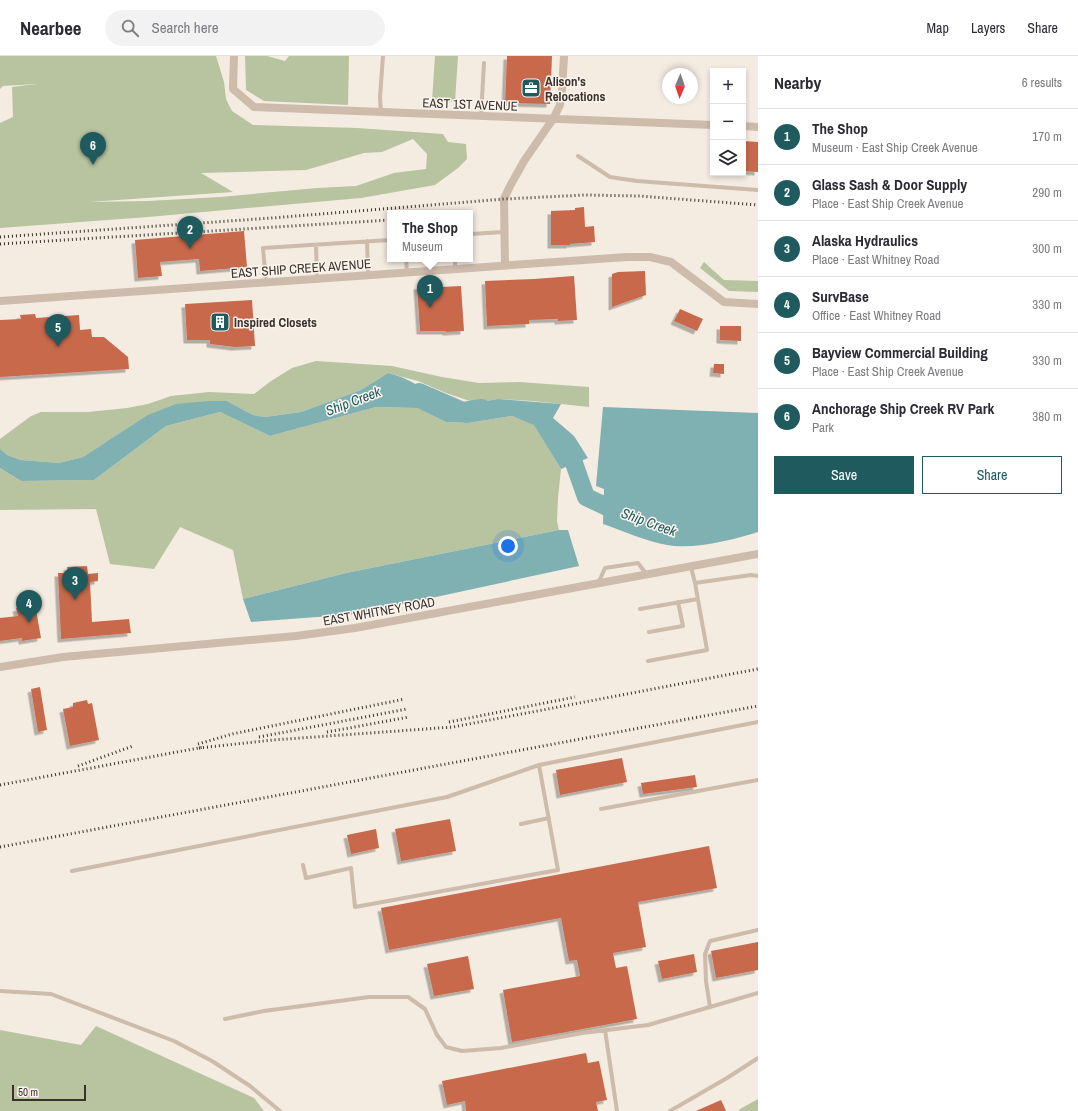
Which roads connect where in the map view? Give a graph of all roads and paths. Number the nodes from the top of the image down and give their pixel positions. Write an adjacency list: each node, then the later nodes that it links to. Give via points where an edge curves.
1 (234, 56): 5 (street, EAST 1ST AVENUE, via 233,89 254,107)
2 (383, 56): 5 (lane)
3 (564, 56): 7 (street, via 560,105)
4 (484, 63): 6 (lane)
5 (381, 113): 6 (street, EAST 1ST AVENUE)
6 (480, 116): 7 (street, EAST 1ST AVENUE)
7 (553, 119): 8 (street, EAST 1ST AVENUE); 13 (street, via 506,193)
8 (710, 125)
9 (746, 126): 10 (street)
10 (758, 127)
11 (578, 156): 12 (lane, via 610,177)
12 (758, 190)
13 (505, 232): 14 (lane); 20 (street)
14 (473, 234)
15 (387, 240): 16 (lane)
16 (367, 241): 17 (lane); 23 (lane)
17 (316, 245): 24 (lane); 25 (lane, via 263,248)
18 (406, 262): 22 (lane)
19 (455, 262): 21 (lane)
20 (505, 265): 21 (street, EAST SHIP CREEK AVENUE); 27 (street, EAST SHIP CREEK AVENUE, via 650,257 671,262 724,302)
21 (455, 269): 22 (street, EAST SHIP CREEK AVENUE)
22 (407, 272): 23 (street, EAST SHIP CREEK AVENUE)
23 (368, 275): 24 (street, EAST SHIP CREEK AVENUE)
24 (317, 278): 25 (street, EAST SHIP CREEK AVENUE)
25 (266, 282): 26 (street, EAST SHIP CREEK AVENUE)
26 (0, 301)
27 (758, 304)
28 (758, 554): 29 (street, EAST WHITNEY ROAD)
29 (691, 567): 30 (street, EAST WHITNEY ROAD); 32 (lane)
30 (648, 575): 33 (street, EAST WHITNEY ROAD); 33 (lane, via 638,563 605,568)
31 (758, 576): 32 (lane)
32 (695, 583): 34 (lane)
33 (597, 584): 39 (street, EAST WHITNEY ROAD, via 355,628 296,636 63,657)
34 (698, 599): 35 (lane); 38 (lane, via 707,650)
35 (678, 602): 36 (lane); 37 (lane, via 682,626)
36 (640, 609)
37 (649, 632)
38 (648, 661)
39 (0, 667)
40 (758, 722): 41 (lane)
41 (539, 765): 44 (lane); 47 (lane, via 447,797)
42 (758, 780): 43 (lane)
43 (600, 809)
44 (549, 818): 45 (lane); 46 (lane, via 558,870 356,907 351,868 306,878)
45 (521, 824)
46 (303, 865)
47 (72, 871)
48 (758, 930): 51 (lane, via 710,941 704,954)
49 (0, 991): 55 (lane, via 51,994 174,1041 212,1061 250,1086)
50 (758, 993): 51 (lane)
51 (710, 1007): 53 (lane, via 648,1025)
52 (225, 1019): 53 (lane, via 369,997 408,997 425,1009 437,1035 446,1047 462,1051 501,1048)
53 (605, 1030): 56 (lane)
54 (758, 1058): 57 (lane)
55 (280, 1111)
56 (617, 1111)
57 (670, 1111)

